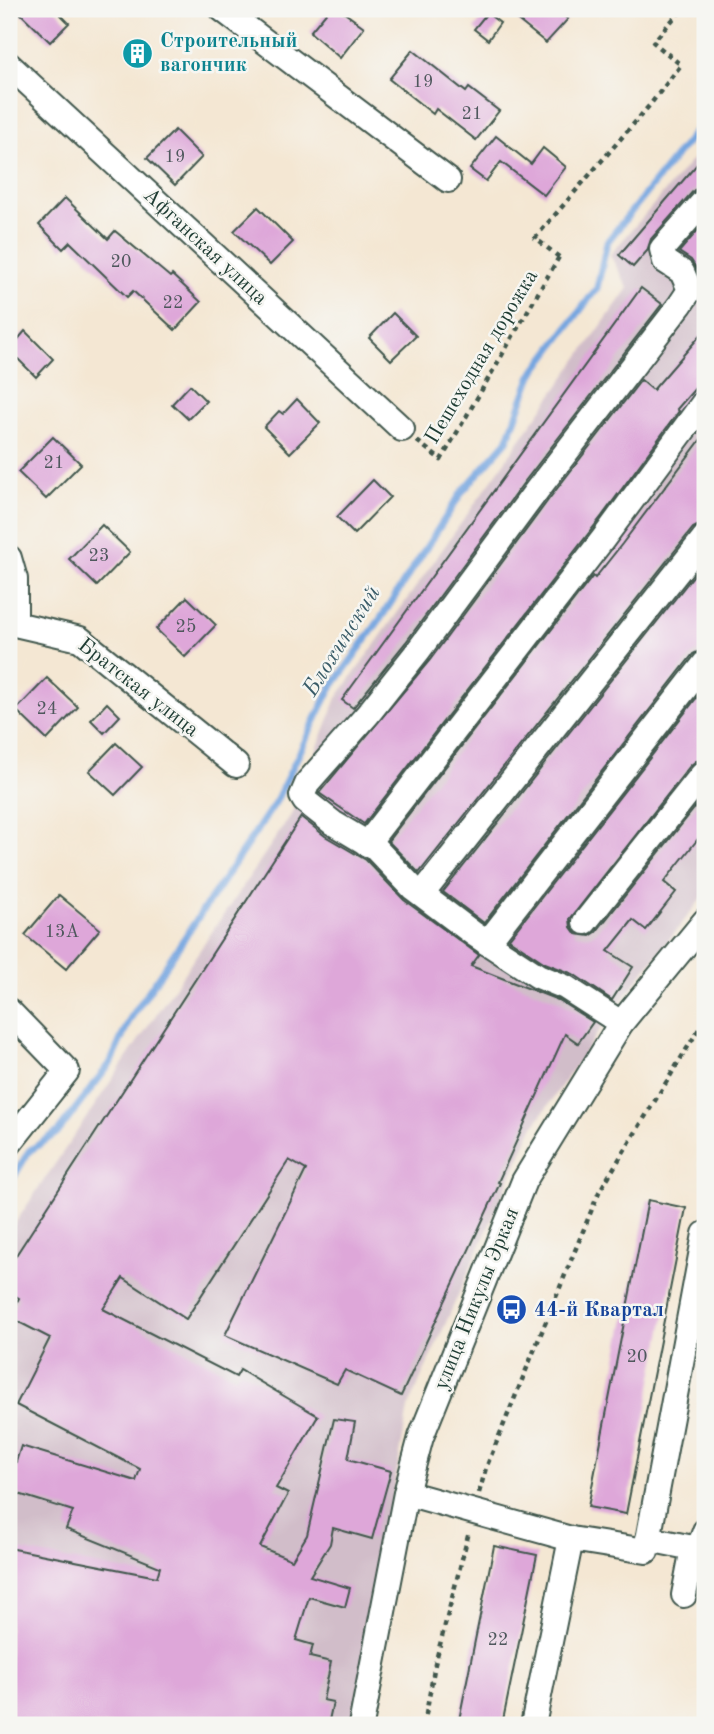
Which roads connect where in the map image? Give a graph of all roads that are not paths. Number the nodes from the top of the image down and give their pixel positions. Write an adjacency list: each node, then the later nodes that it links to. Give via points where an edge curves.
1 (222, 9): 3 (street)
2 (9, 65): 7 (street, Афганская улица)
3 (448, 180)
4 (705, 200): 5 (street, via 662,249 665,261)
5 (696, 289): 14 (street, via 690,290 368,714 308,782 302,796 305,801)
6 (705, 401): 14 (street)
7 (402, 429)
8 (705, 537): 15 (street)
9 (9, 558): 10 (street, Братская улица, via 15,579)
10 (12, 627): 12 (street, Братская улица, via 80,639)
11 (705, 663): 18 (street)
12 (236, 765)
13 (705, 775): 17 (street)
14 (367, 844): 15 (street)
15 (422, 894): 18 (street)
16 (705, 921): 20 (street, улица Никулы Эркая)
17 (585, 922)
18 (487, 943): 20 (street)
19 (9, 1011): 21 (street, via 67,1071)
20 (621, 1023): 23 (street, улица Никулы Эркая, via 524,1181 421,1437)
21 (9, 1144)
22 (705, 1234): 25 (street)
23 (406, 1493): 24 (street); 28 (street, улица Никулы Эркая)
24 (571, 1539): 25 (street, via 646,1551); 29 (street)
25 (648, 1539): 26 (street)
26 (699, 1539): 27 (street)
27 (684, 1595)
28 (361, 1725)
29 (533, 1725)

